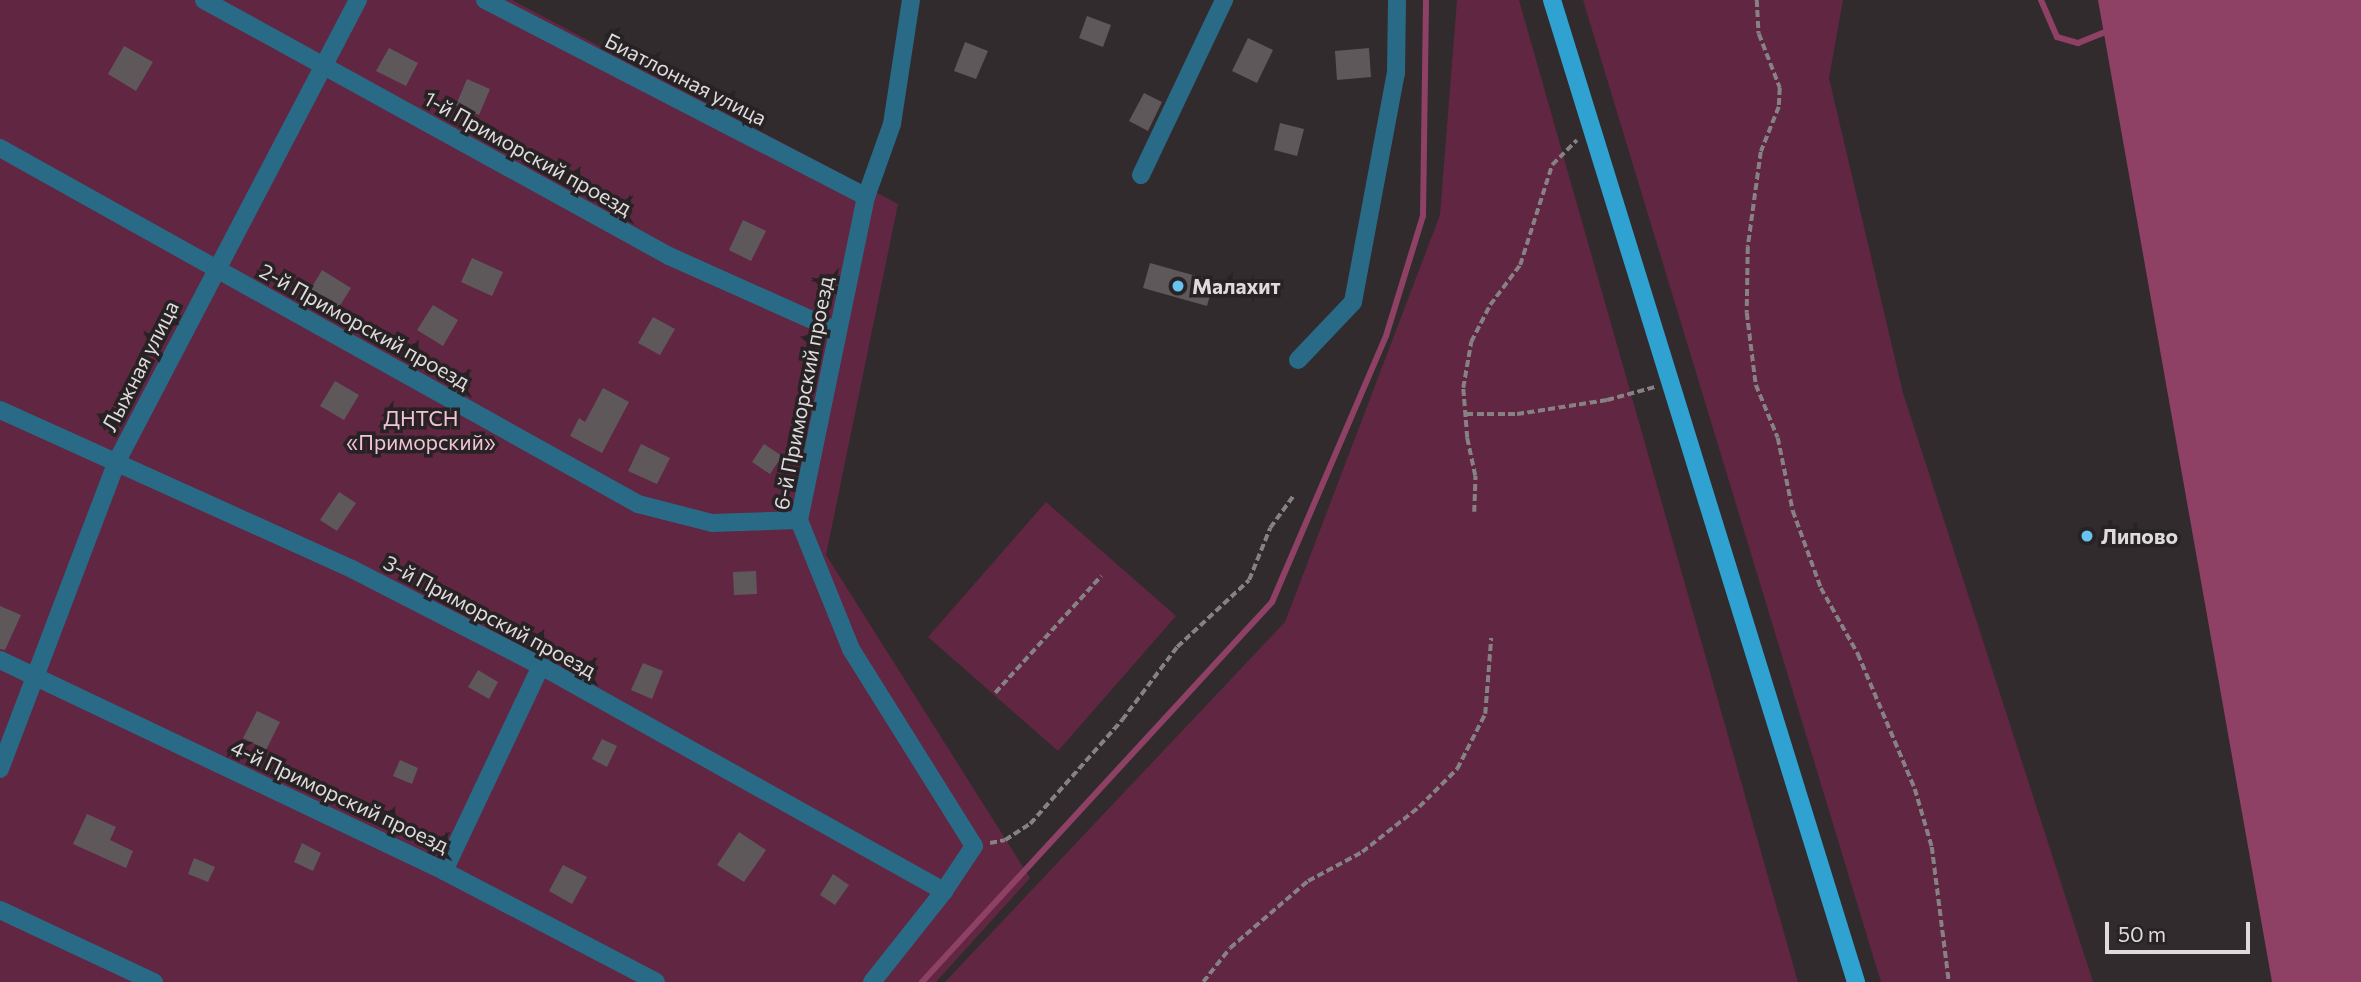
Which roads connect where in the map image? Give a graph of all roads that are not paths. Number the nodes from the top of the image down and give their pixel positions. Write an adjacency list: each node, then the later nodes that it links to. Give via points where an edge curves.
1 (204, 0): 8 (street, 1-й Приморский проезд)
2 (358, 0): 8 (street, Лыжная улица)
3 (485, 0): 11 (street, Биатлонная улица)
4 (911, 0): 11 (street, 6-й Приморский проезд, via 892,124)
5 (1224, 0): 10 (street)
6 (1397, 0): 14 (street, via 1396,73 1353,302)
7 (1552, 0): 28 (main road)
8 (324, 66): 12 (street, Лыжная улица); 13 (street, 1-й Приморский проезд, via 669,256)
9 (0, 148): 12 (street, 2-й Приморский проезд)
10 (1140, 175)
11 (866, 197): 13 (street, 6-й Приморский проезд)
12 (215, 270): 16 (street, Лыжная улица); 17 (street, 2-й Приморский проезд, via 638,504 712,523)
13 (837, 331): 17 (street, 6-й Приморский проезд)
14 (1298, 360)
15 (0, 410): 16 (street, 3-й Приморский проезд)
16 (117, 461): 19 (street, 3-й Приморский проезд, via 352,569); 20 (street, Лыжная улица)
17 (799, 520): 23 (street, 6-й Приморский проезд, via 851,649 974,846)
18 (0, 660): 20 (street, 4-й Приморский проезд)
19 (541, 666): 22 (street); 23 (street, 3-й Приморский проезд)
20 (34, 677): 21 (street, Лыжная улица); 22 (street, 4-й Приморский проезд)
21 (0, 769)
22 (444, 871): 26 (street, 4-й Приморский проезд)
23 (944, 891): 27 (street)
24 (0, 910): 25 (street)
25 (154, 982)
26 (656, 982)
27 (872, 982)
28 (1856, 982)

